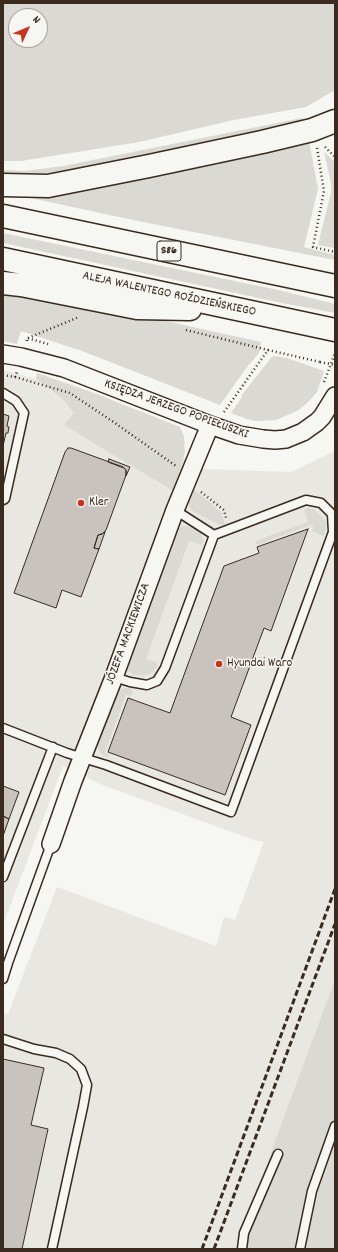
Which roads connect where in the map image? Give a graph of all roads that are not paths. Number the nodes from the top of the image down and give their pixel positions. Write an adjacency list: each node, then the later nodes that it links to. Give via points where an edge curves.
1 (334, 123): 2 (highway, via 262,142 48,186)
2 (3, 185)
3 (3, 216): 6 (highway, S86)
4 (3, 259): 7 (highway, ALEJA WALENTEGO ROŹDZIEŃSKIEGO)
5 (3, 282): 7 (highway, via 137,308)
6 (335, 286)
7 (237, 310): 8 (highway, ALEJA WALENTEGO ROŹDZIEŃSKIEGO)
8 (335, 330)
9 (3, 354): 12 (street, KSIĘDZA JERZEGO POPIEŁUSZKI, via 64,368)
10 (328, 392): 12 (street, KSIĘDZA JERZEGO POPIEŁUSZKI, via 326,411 317,422 303,432 286,439 252,438)
11 (3, 393): 13 (lane, via 16,400 24,413)
12 (210, 425): 14 (street, JÓZEFA MACKIEWICZA)
13 (3, 500)
14 (175, 510): 15 (lane); 16 (street, JÓZEFA MACKIEWICZA)
15 (214, 534): 16 (lane, via 168,661 157,681 147,685); 19 (lane, via 306,500 321,503 332,514 333,532 231,812)
16 (114, 677): 19 (street, JÓZEFA MACKIEWICZA)
17 (3, 728): 18 (lane)
18 (53, 747): 19 (lane); 21 (lane)
19 (83, 757): 20 (street, JÓZEFA MACKIEWICZA)
20 (51, 844): 22 (lane)
21 (3, 877)
22 (5, 962): 23 (lane)
23 (3, 979)
24 (3, 1039): 27 (lane, via 70,1059 80,1069 87,1085)
25 (335, 1126): 29 (lane, via 312,1191)
26 (278, 1154): 28 (lane, via 244,1233)
27 (52, 1249)
28 (242, 1249)
29 (300, 1249)

